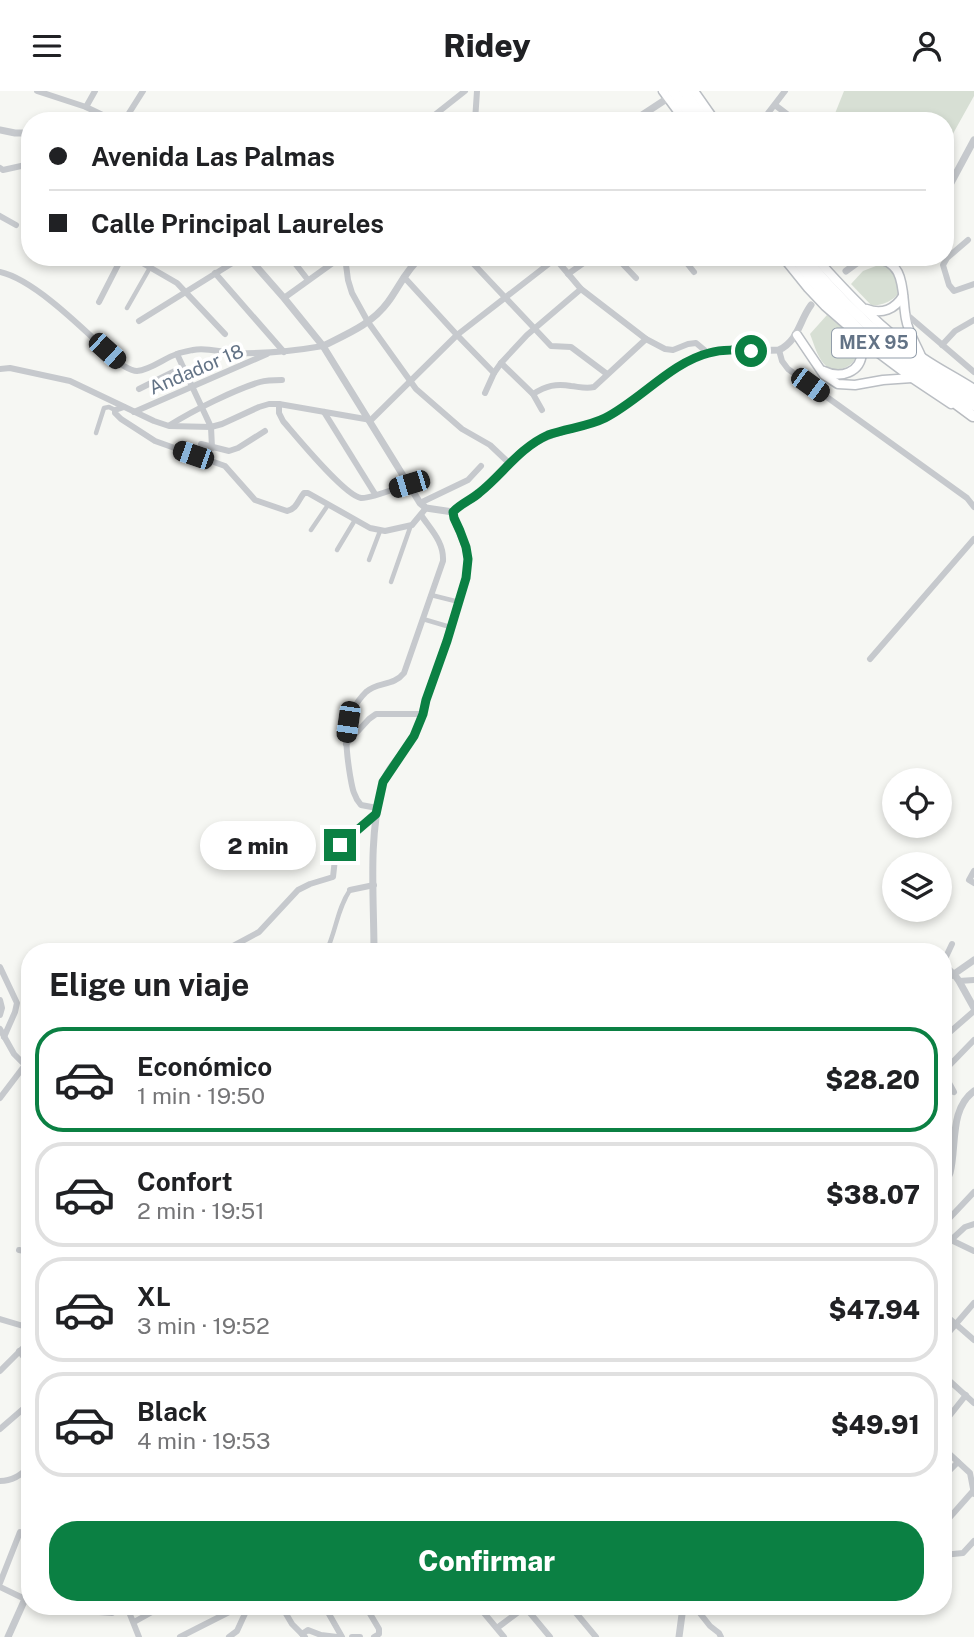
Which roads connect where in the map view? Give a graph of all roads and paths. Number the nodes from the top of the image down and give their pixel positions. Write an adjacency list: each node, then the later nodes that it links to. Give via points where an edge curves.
1 (37, 91): 11 (street)
2 (95, 91): 11 (street)
3 (143, 91): 14 (street)
4 (465, 91): 15 (street)
5 (477, 91): 16 (street)
6 (684, 91): 20 (highway)
7 (694, 91): 21 (main road)
8 (785, 91): 10 (street)
9 (668, 93): 12 (street); 18 (main road); 19 (highway)
10 (775, 105): 22 (street); 23 (street)
11 (86, 107): 13 (street)
12 (650, 110): 17 (street)
13 (96, 112)
14 (130, 112)
15 (438, 112)
16 (476, 112)
17 (647, 112)
18 (680, 112)
19 (686, 112)
20 (699, 112)
21 (709, 112)
22 (769, 112)
23 (784, 112)
24 (0, 130): 25 (street)
25 (21, 133)
26 (974, 140): 29 (street)
27 (21, 166): 28 (street)
28 (1, 171)
29 (954, 177)
30 (0, 216): 31 (street)
31 (16, 225)
32 (968, 240): 33 (street)
33 (954, 252)
34 (117, 266): 69 (street)
35 (227, 266): 58 (street)
36 (256, 266): 67 (street)
37 (297, 266): 62 (street)
38 (329, 266): 62 (street)
39 (345, 266): 76 (street, via 352,293)
40 (413, 266): 60 (street)
41 (475, 266): 68 (street)
42 (545, 266): 68 (street)
43 (562, 266): 59 (street)
44 (579, 266): 59 (street)
45 (625, 266): 61 (street)
46 (689, 266): 57 (street)
47 (790, 266): 78 (main road)
48 (800, 266): 98 (highway, MEX 95, via 847,318)
49 (812, 266): 106 (highway, MEX 95, via 883,339)
50 (823, 266): 71 (main road)
51 (853, 266): 55 (street)
52 (893, 266): 66 (main road, via 902,280)
53 (943, 266): 63 (street, via 954,291)
54 (150, 267): 65 (street); 72 (street)
55 (846, 271)
56 (0, 272): 89 (street, via 48,298 130,369 149,368)
57 (694, 272)
58 (215, 273): 65 (street); 86 (street)
59 (568, 274): 64 (street)
60 (404, 277): 76 (street); 80 (street)
61 (636, 278)
62 (308, 280): 67 (street)
63 (974, 284)
64 (581, 289): 77 (street); 82 (street)
65 (186, 292): 75 (street); 79 (street)
66 (904, 296): 71 (main road, via 883,311); 73 (main road)
67 (284, 297): 84 (street)
68 (505, 298): 77 (street); 80 (street)
69 (99, 302)
70 (811, 305): 81 (street)
71 (861, 306): 90 (main road)
72 (127, 309)
73 (905, 313): 83 (street); 90 (main road)
74 (974, 320): 83 (street)
75 (139, 321)
76 (368, 323): 84 (street); 100 (street)
77 (535, 329): 91 (street); 97 (street, via 551,346 570,347)
78 (853, 331): 93 (main road, via 862,353 854,369 833,375); 98 (main road)
79 (225, 334)
80 (457, 335): 96 (street); 100 (street)
81 (797, 335): 85 (street); 93 (main road)
82 (646, 339): 88 (street, via 673,350 696,343); 97 (street)
83 (942, 345): 95 (street)
84 (323, 346): 86 (street); 115 (street)
85 (779, 350): 88 (street); 128 (street, via 788,369)
86 (284, 352): 87 (street)
87 (269, 353): 89 (street, via 197,349); 101 (street, Andador 18)
88 (708, 353): 123 (street, via 688,361 605,418 547,436)
89 (177, 354): 92 (street)
90 (922, 358): 103 (main road)
91 (501, 363): 96 (street); 105 (street)
92 (183, 367): 101 (street); 102 (street)
93 (817, 367): 98 (main road, via 838,384)
94 (0, 369): 108 (street, via 70,381)
95 (974, 372)
96 (494, 373): 104 (street)
97 (607, 374): 105 (street, via 594,387 557,384)
98 (916, 377): 114 (highway, MEX 95)
99 (282, 380): 109 (street, via 261,382)
100 (411, 382): 115 (street); 123 (street, via 462,429)
101 (192, 386): 109 (street); 112 (street, Andador 18)
102 (139, 389)
103 (974, 389)
104 (485, 393)
105 (533, 394): 111 (street)
106 (974, 397)
107 (279, 404): 113 (street); 117 (street, via 258,407); 126 (street, via 283,421 340,483 359,498)
108 (124, 407): 110 (street); 112 (street)
109 (202, 408): 116 (street); 117 (street)
110 (114, 410): 119 (street, via 104,408); 120 (street)
111 (542, 410)
112 (134, 412): 116 (street)
113 (324, 412): 115 (street); 126 (street)
114 (974, 412)
115 (370, 420): 125 (street)
116 (165, 425): 117 (street); 120 (street)
117 (211, 427): 122 (street)
118 (265, 431): 122 (street, via 234,450)
119 (96, 433)
120 (155, 441): 127 (street, via 225,466 255,500 288,511 308,493)
121 (201, 444): 122 (street)
122 (212, 448)
123 (509, 463): 130 (street, via 482,492)
124 (481, 466): 129 (street, via 468,480)
125 (409, 484): 126 (street); 129 (street)
126 (375, 495)
127 (328, 505): 131 (street); 133 (street)
128 (974, 507)
129 (422, 509): 130 (street); 132 (street); 139 (street, via 444,552)
130 (453, 512): 140 (street, via 468,559)
131 (355, 520): 134 (street); 136 (street)
132 (412, 525): 134 (street); 138 (street)
133 (311, 530)
134 (380, 531): 137 (street)
135 (974, 539): 143 (street)
136 (337, 549)
137 (369, 560)
138 (391, 582)
139 (431, 595): 140 (street); 141 (street)
140 (459, 601): 142 (street)
141 (423, 619): 142 (street); 145 (street, via 404,673 368,690 357,703)
142 (451, 627): 144 (street)
143 (870, 659)
144 (423, 714): 145 (street, via 376,714); 146 (street, via 383,782)
145 (345, 745): 146 (street, via 357,800)
146 (377, 811): 149 (street); 151 (street, via 340,845 333,877 298,890 259,932)
147 (974, 871): 148 (street)
148 (971, 882)
149 (374, 885): 150 (street); 153 (street)
150 (350, 890): 152 (street)
151 (239, 943)
152 (329, 943)
153 (374, 943)
154 (974, 960): 157 (street)
155 (0, 967): 163 (street, via 17,1003)
156 (952, 971): 157 (street)
157 (957, 977): 158 (street); 159 (street); 161 (street)
158 (952, 979)
159 (974, 980)
160 (0, 1000): 162 (street)
161 (974, 1009): 165 (street)
162 (1, 1012): 163 (street)
163 (15, 1012): 166 (street)
164 (0, 1029): 166 (street)
165 (952, 1030)
166 (4, 1037): 168 (street)
167 (974, 1039): 169 (street)
168 (21, 1060)
169 (952, 1062)
170 (21, 1072): 174 (street)
171 (952, 1089): 173 (street)
172 (974, 1090): 175 (street, via 959,1113)
173 (954, 1093)
174 (0, 1098)
175 (952, 1160)
176 (974, 1192): 177 (street)
177 (952, 1215)
178 (974, 1224): 179 (street)
179 (952, 1239)
180 (952, 1240): 181 (street)
181 (974, 1251)
182 (974, 1303): 185 (street)
183 (0, 1319): 186 (street)
184 (952, 1321): 185 (street)
185 (956, 1324): 187 (street); 188 (street)
186 (21, 1325)
187 (952, 1329)
188 (974, 1340)
189 (19, 1351): 190 (street); 191 (street)
190 (21, 1354)
191 (0, 1371)
192 (952, 1383): 193 (street)
193 (966, 1395): 194 (street); 196 (street)
194 (974, 1403)
195 (21, 1411): 197 (street)
196 (952, 1413)
197 (0, 1429)
198 (952, 1456): 199 (street)
199 (958, 1462): 200 (street); 201 (street)
200 (952, 1468)
201 (972, 1471): 204 (street)
202 (21, 1475): 203 (street)
203 (0, 1481)
204 (974, 1493): 205 (street)
205 (952, 1516)
206 (20, 1532): 209 (street)
207 (974, 1541): 208 (street, via 963,1553)
208 (952, 1554)
209 (0, 1585): 210 (street)
210 (21, 1600)
211 (21, 1611): 229 (street)
212 (131, 1615): 225 (street)
213 (147, 1615): 225 (street)
214 (223, 1615): 231 (street)
215 (245, 1615): 227 (street)
216 (287, 1615): 228 (street)
217 (328, 1615): 233 (street)
218 (371, 1615): 236 (street, via 379,1629)
219 (486, 1615): 226 (street)
220 (514, 1615): 226 (street)
221 (532, 1615): 238 (street)
222 (578, 1615): 239 (street)
223 (682, 1615): 240 (street)
224 (703, 1615): 241 (street)
225 (134, 1622): 230 (street)
226 (497, 1628): 237 (street)
227 (237, 1634): 232 (street)
228 (303, 1636): 233 (street, via 308,1630)
229 (8, 1637)
230 (139, 1637)
231 (180, 1637)
232 (229, 1637)
233 (340, 1637)
234 (352, 1637): 235 (street)
235 (360, 1637)
236 (374, 1637)
237 (504, 1637)
238 (550, 1637)
239 (596, 1637)
240 (679, 1637)
241 (721, 1637)

